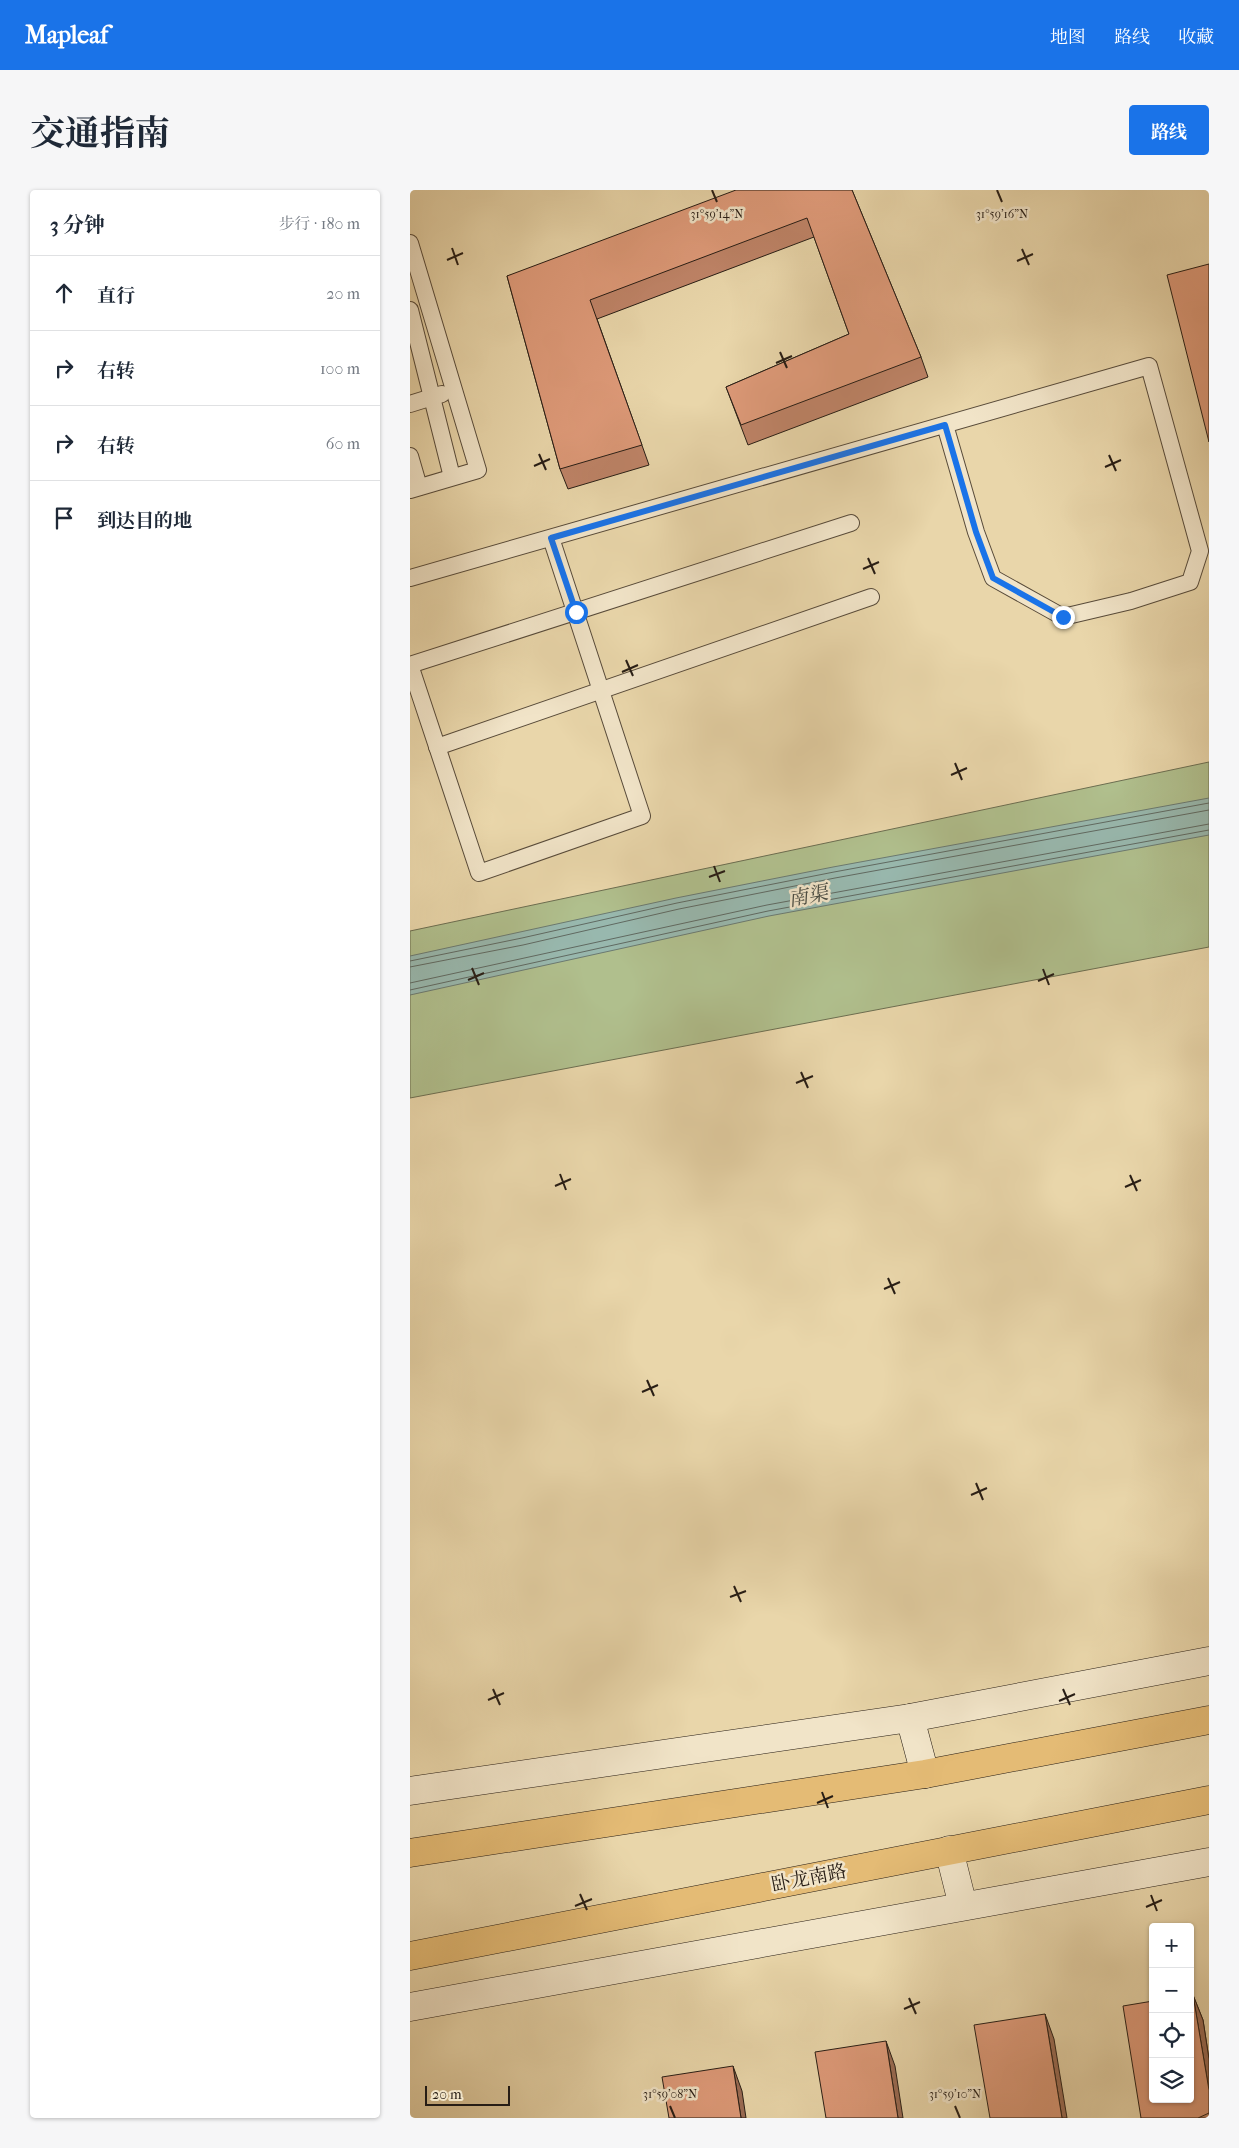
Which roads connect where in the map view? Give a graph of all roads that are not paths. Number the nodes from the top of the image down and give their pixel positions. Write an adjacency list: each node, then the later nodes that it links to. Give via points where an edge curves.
1 (410, 243): 3 (lane)
2 (410, 310): 4 (lane)
3 (454, 390): 4 (lane); 8 (lane, via 478,470)
4 (432, 398): 5 (lane); 8 (lane)
5 (410, 404)
6 (945, 425): 6 (lane, via 1149,366 1200,552 1190,582 1131,601 1063,617 993,578); 11 (lane)
7 (410, 456): 9 (lane)
8 (452, 477): 9 (lane)
9 (414, 488)
10 (851, 523): 14 (lane)
11 (551, 538): 12 (lane); 14 (lane)
12 (410, 578)
13 (871, 597): 16 (lane)
14 (576, 612): 15 (lane); 16 (lane)
15 (410, 665): 17 (lane)
16 (601, 691): 17 (lane); 17 (lane, via 642,816 479,873)
17 (437, 747)
18 (1209, 1661): 19 (street)
19 (910, 1718): 21 (street); 22 (street)
20 (1209, 1720): 21 (highway)
21 (925, 1774): 25 (highway)
22 (410, 1791)
23 (1209, 1800): 24 (highway, 卧龙南路)
24 (949, 1850): 27 (street); 28 (highway, 卧龙南路)
25 (410, 1853)
26 (1209, 1862): 27 (street)
27 (963, 1906): 29 (street)
28 (410, 1956)
29 (410, 2007)

